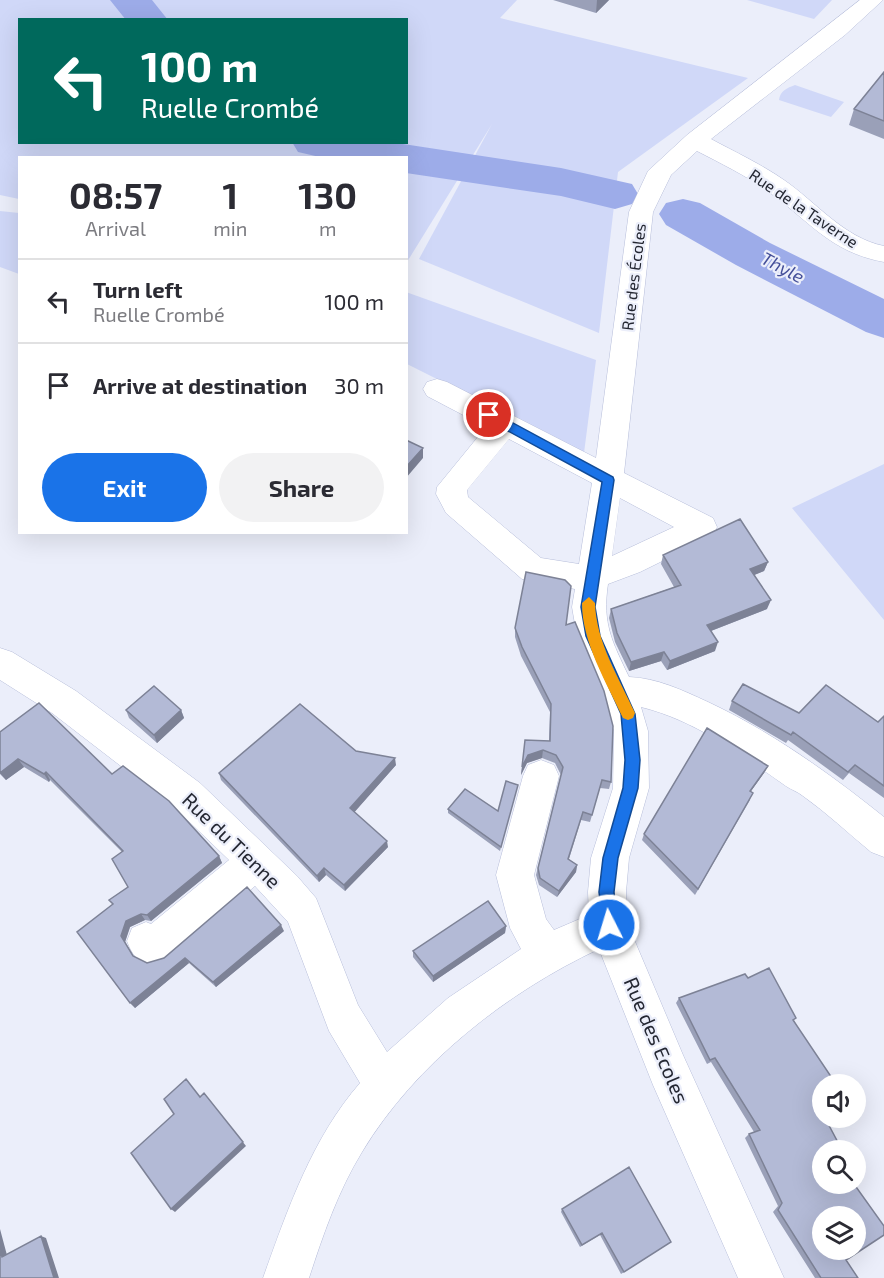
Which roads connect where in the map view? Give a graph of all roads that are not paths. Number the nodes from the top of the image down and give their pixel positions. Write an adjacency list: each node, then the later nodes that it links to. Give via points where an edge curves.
1 (873, 0): 2 (street, Rue des Écoles)
2 (695, 140): 3 (street, Rue de la Taverne, via 774,184 819,222 870,253); 6 (street, Rue des Écoles, via 660,171 645,202)
3 (884, 254)
4 (437, 389): 5 (street)
5 (506, 423): 6 (street); 7 (street, via 452,487 457,505 533,570)
6 (608, 480): 7 (street, Rue des Ecoles); 7 (street, via 702,527)
7 (593, 576): 9 (street, Rue des Ecoles, via 589,619)
8 (0, 662): 12 (street, Rue du Tienne, via 137,755 187,795)
9 (619, 691): 11 (street, via 668,699 732,730 814,783); 13 (street, Rue des Ecoles, via 631,731 632,771 610,858)
10 (541, 776): 15 (street, via 516,875 529,928)
11 (884, 840)
12 (256, 861): 14 (street, via 152,948); 16 (street, Rue du Tienne, via 303,911 343,1017)
13 (609, 925): 15 (street); 18 (street, Rue des Ecoles, via 668,1070)
14 (146, 941)
15 (548, 954): 16 (street, via 488,993 434,1036)
16 (384, 1085): 17 (street, via 347,1136 305,1221)
17 (286, 1278)
18 (761, 1278)

